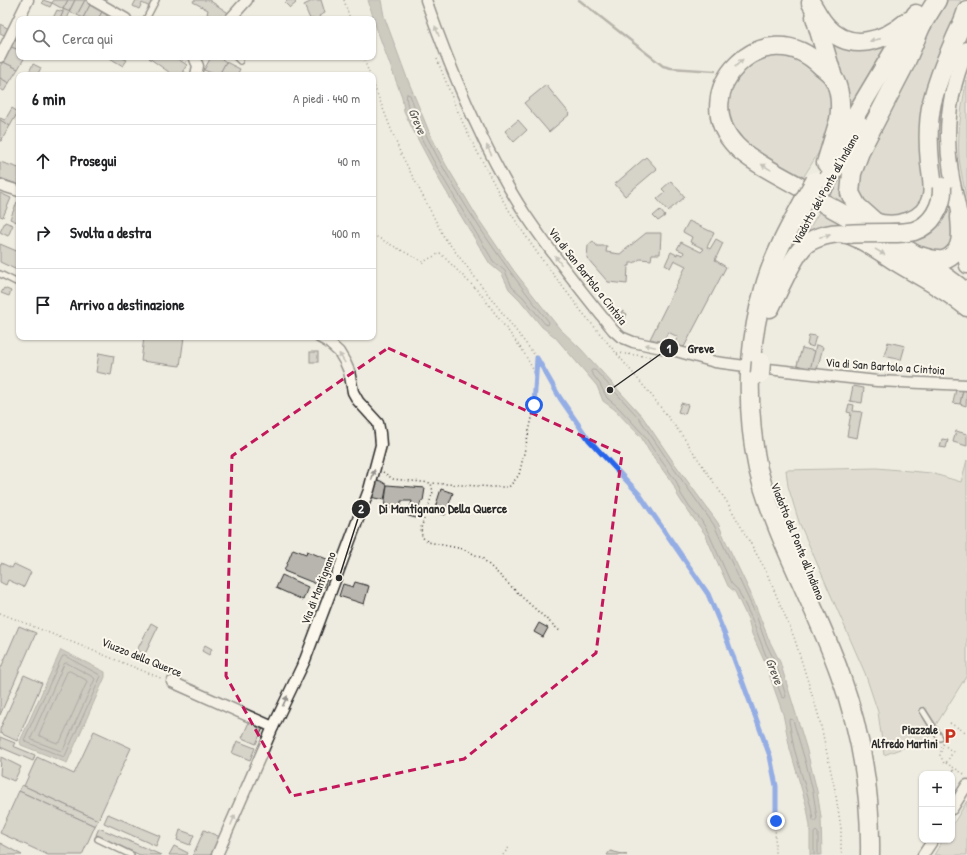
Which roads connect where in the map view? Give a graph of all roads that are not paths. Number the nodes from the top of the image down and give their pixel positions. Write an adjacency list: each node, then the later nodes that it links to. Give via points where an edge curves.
1 (28, 0): 9 (street)
2 (92, 0): 10 (street)
3 (156, 0): 11 (lane)
4 (247, 0): 12 (street)
5 (426, 0): 37 (street, Via di San Bartolo a Cintoia, one-way to 5, via 715,362 633,342 613,330 543,240 507,183 451,66)
6 (810, 2): 7 (highway, one-way to 6, via 890,34 878,39 857,42 841,37 827,27); 19 (highway)
7 (926, 8): 20 (highway, Viadotto del Ponte all'Indiano); 23 (highway, Viadotto del Ponte all'Indiano); 25 (highway, via 905,64 861,149 852,173 851,196 860,209)
8 (967, 10): 18 (highway)
9 (20, 16)
10 (121, 16)
11 (148, 16)
12 (233, 16)
13 (16, 24): 15 (street)
14 (967, 49): 24 (street, via 953,90 949,115 950,164)
15 (0, 57)
16 (194, 60): 17 (street, via 198,66)
17 (197, 72)
18 (941, 75): 25 (highway, via 930,114 932,194 929,202 919,216 907,222 892,224); 26 (highway, bridge, via 937,144 942,187 936,213 929,222 918,229 905,232)
19 (833, 77): 20 (highway, via 839,96 840,113); 23 (highway, one-way to 19, via 735,146 723,127 720,101 722,88 729,74 743,59 758,50 772,47 802,52 815,59)
20 (826, 163): 23 (highway, Viadotto del Ponte all'Indiano)
21 (0, 185): 22 (street)
22 (16, 190)
23 (813, 194): 28 (highway); 34 (highway, Viadotto del Ponte all'Indiano, via 781,272); 37 (highway, Viadotto del Ponte all'Indiano, via 786,233 764,287 754,333)
24 (962, 209): 27 (street); 29 (highway, via 960,246 952,255 939,260); 30 (street)
25 (874, 221): 28 (highway)
26 (846, 234): 34 (highway, one-way to 26, via 796,256 805,245 824,235); 35 (highway, one-way to 35, via 891,258)
27 (967, 234)
28 (887, 238): 29 (highway)
29 (916, 255): 33 (highway)
30 (967, 266)
31 (0, 274): 32 (lane)
32 (16, 282)
33 (967, 294)
34 (770, 308): 37 (highway, Viadotto del Ponte all'Indiano)
35 (967, 308)
36 (324, 340): 41 (street, Via di Mantignano, one-way to 36, via 305,660 361,511 381,445 378,423 353,392 346,362 339,352)
37 (758, 368): 38 (street, Via di San Bartolo a Cintoia, via 877,380); 49 (highway, Viadotto del Ponte all'Indiano, via 750,414 759,470 778,527 838,668 856,729 867,787); 50 (highway, Viadotto del Ponte all'Indiano, via 764,434 778,494 853,677 862,707 874,764)
38 (967, 385)
39 (172, 682): 41 (street, Viuzzo della Querce)
40 (923, 711): 42 (lane)
41 (273, 727): 48 (street, Via di Mantignano, one-way to 41)
42 (940, 738)
43 (966, 780): 44 (street)
44 (953, 807)
45 (98, 839): 47 (lane)
46 (930, 843): 51 (street)
47 (131, 855)
48 (217, 855)
49 (870, 855)
50 (881, 855)
51 (923, 855)

